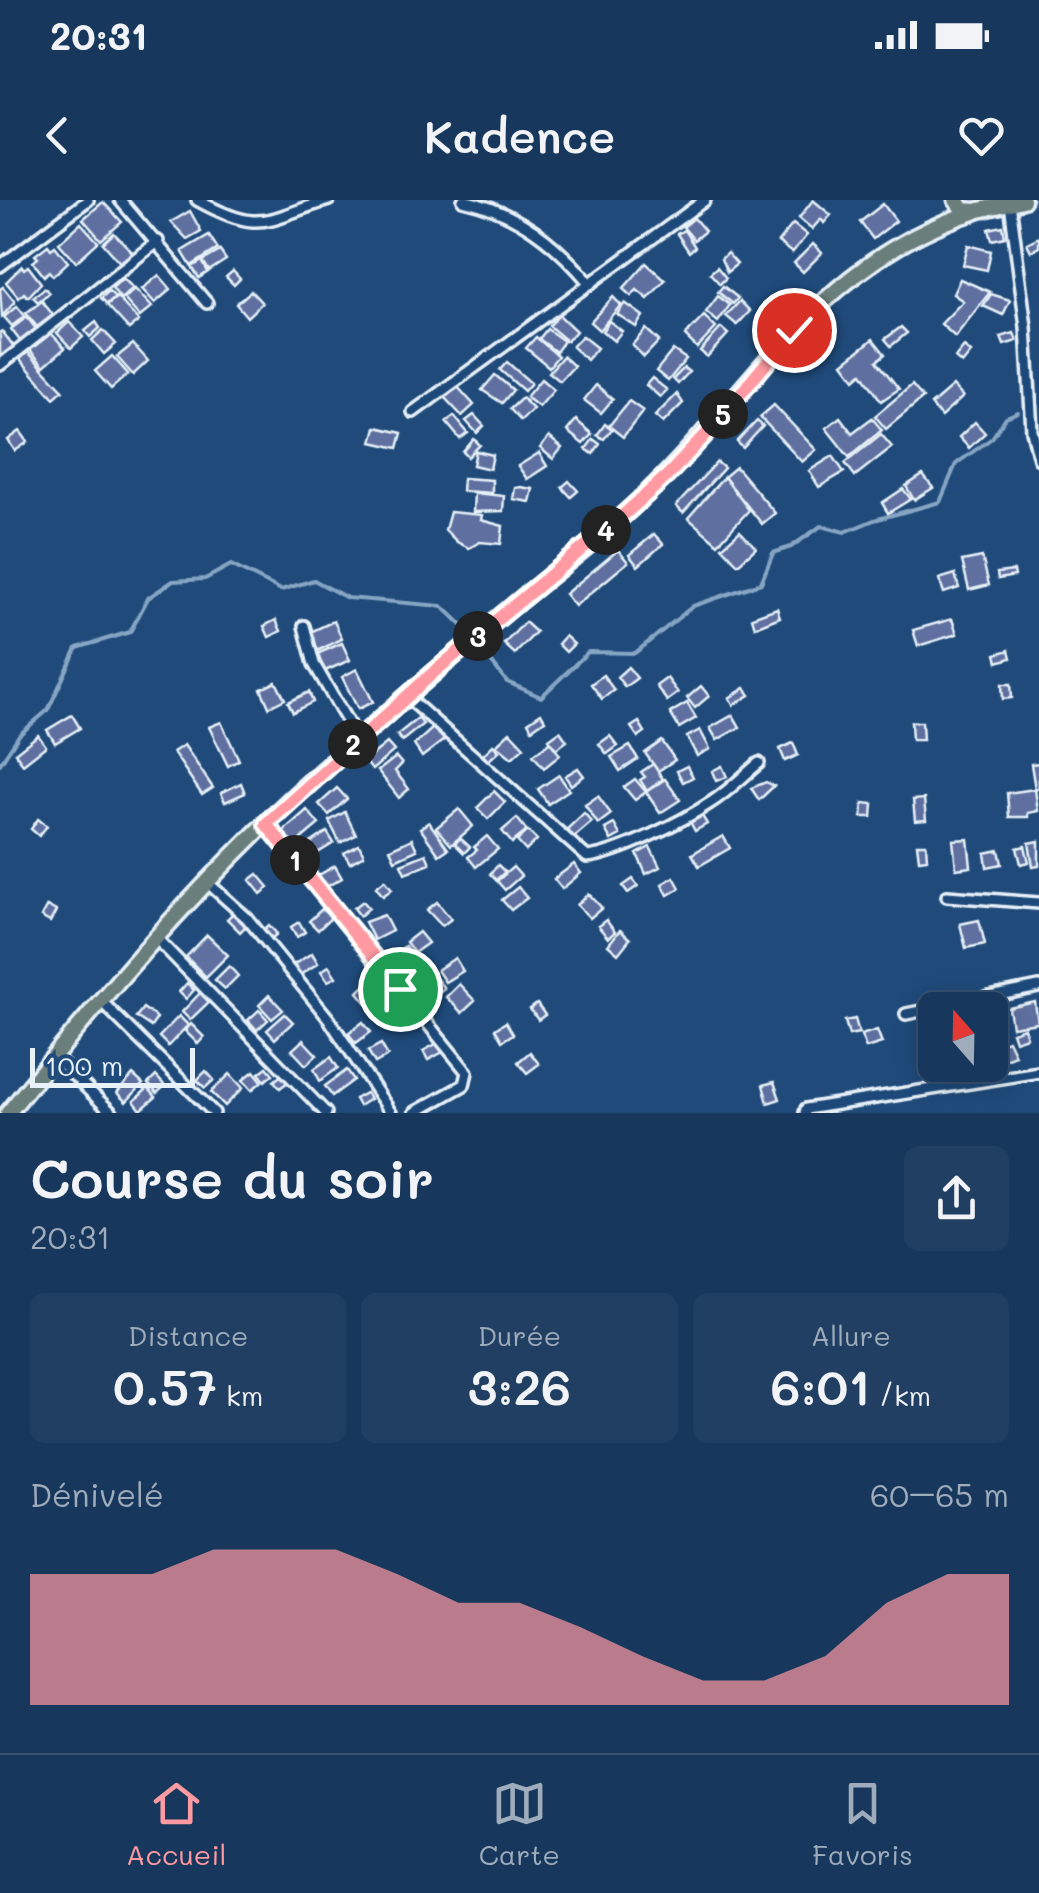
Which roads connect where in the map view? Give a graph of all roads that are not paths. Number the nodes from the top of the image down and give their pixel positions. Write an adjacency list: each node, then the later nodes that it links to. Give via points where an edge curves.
1 (88, 200): 14 (street)
2 (120, 200): 13 (street)
3 (198, 200): 10 (street, via 255,224)
4 (294, 200): 10 (street)
5 (329, 200): 10 (street)
6 (463, 200): 15 (street, via 545,236)
7 (705, 200): 15 (street)
8 (955, 200): 11 (main road, via 963,210); 12 (main road)
9 (1016, 201): 11 (main road); 19 (street)
10 (306, 207)
11 (980, 207): 12 (main road)
12 (936, 225): 21 (main road, via 876,259 820,303 668,475)
13 (158, 241): 16 (street); 17 (street)
14 (0, 266)
15 (590, 284): 18 (street)
16 (207, 303)
17 (0, 365)
18 (413, 412)
19 (1039, 460)
20 (304, 626): 22 (street, via 314,664)
21 (406, 696): 22 (main road); 23 (street, via 587,857 602,856 710,803)
22 (358, 740): 24 (main road)
23 (760, 763)
24 (266, 824): 25 (main road); 39 (street, via 467,1072 464,1085)
25 (208, 882): 28 (main road); 38 (street, via 247,918 329,1019)
26 (947, 896): 27 (street)
27 (1039, 903)
28 (157, 939): 30 (main road); 37 (street)
29 (1039, 987): 31 (street)
30 (101, 1000): 32 (main road); 36 (street)
31 (906, 1014)
32 (54, 1056): 34 (main road); 35 (street)
33 (1039, 1072): 40 (street)
34 (8, 1113)
35 (112, 1113)
36 (214, 1113)
37 (326, 1113)
38 (391, 1113)
39 (414, 1113)
40 (805, 1113)

